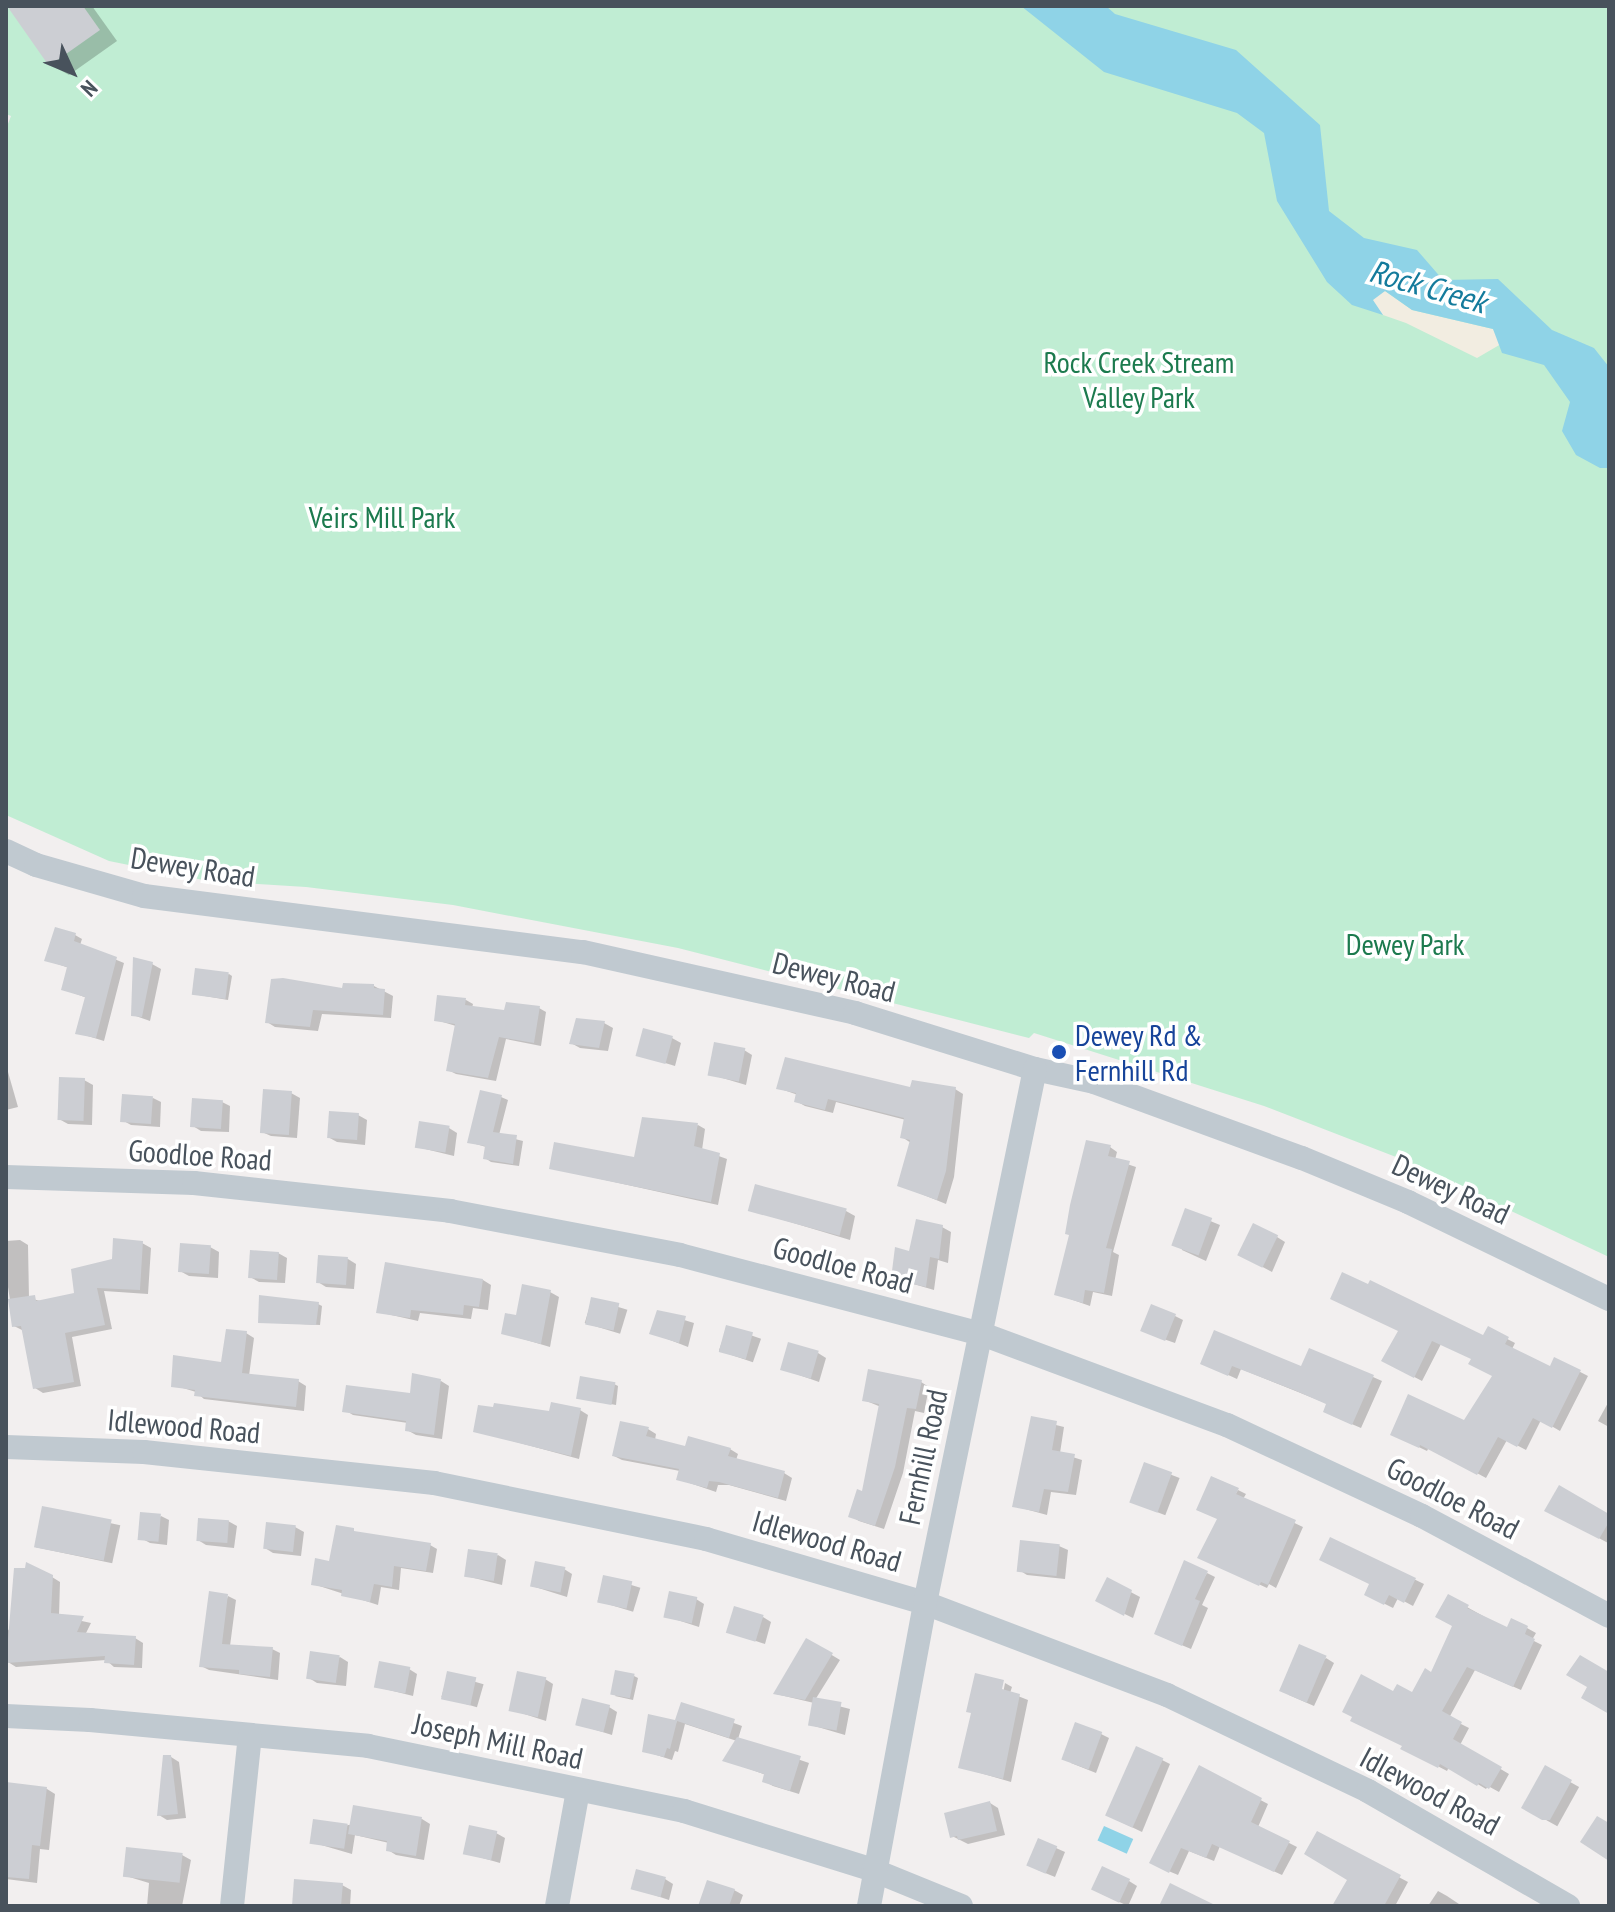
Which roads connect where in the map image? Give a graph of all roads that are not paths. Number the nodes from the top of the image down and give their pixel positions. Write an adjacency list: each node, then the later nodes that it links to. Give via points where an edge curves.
1 (6, 851): 2 (street, Dewey Road, via 36,865 144,896 598,956 855,1013)
2 (1035, 1069): 4 (street, Dewey Road, via 1094,1082 1302,1158 1408,1202); 5 (street, Fernhill Road)
3 (6, 1177): 5 (street, Goodloe Road, via 194,1183 450,1211 680,1255)
4 (1609, 1299)
5 (982, 1334): 7 (street, Fernhill Road); 8 (street, Goodloe Road, via 1227,1425 1422,1516)
6 (6, 1447): 7 (street, Idlewood Road, via 144,1452 434,1483 706,1539)
7 (925, 1603): 12 (street, Fernhill Road); 17 (street, Idlewood Road, via 1167,1695 1368,1791)
8 (1609, 1616)
9 (6, 1716): 10 (street, Joseph Mill Road)
10 (250, 1736): 11 (street, Joseph Mill Road, via 368,1746); 13 (street)
11 (578, 1790): 12 (street, Joseph Mill Road, via 684,1811); 14 (street)
12 (873, 1870): 15 (street, Fernhill Road); 16 (street, Joseph Mill Road)
13 (232, 1906)
14 (557, 1906)
15 (869, 1906)
16 (961, 1906)
17 (1568, 1906)

